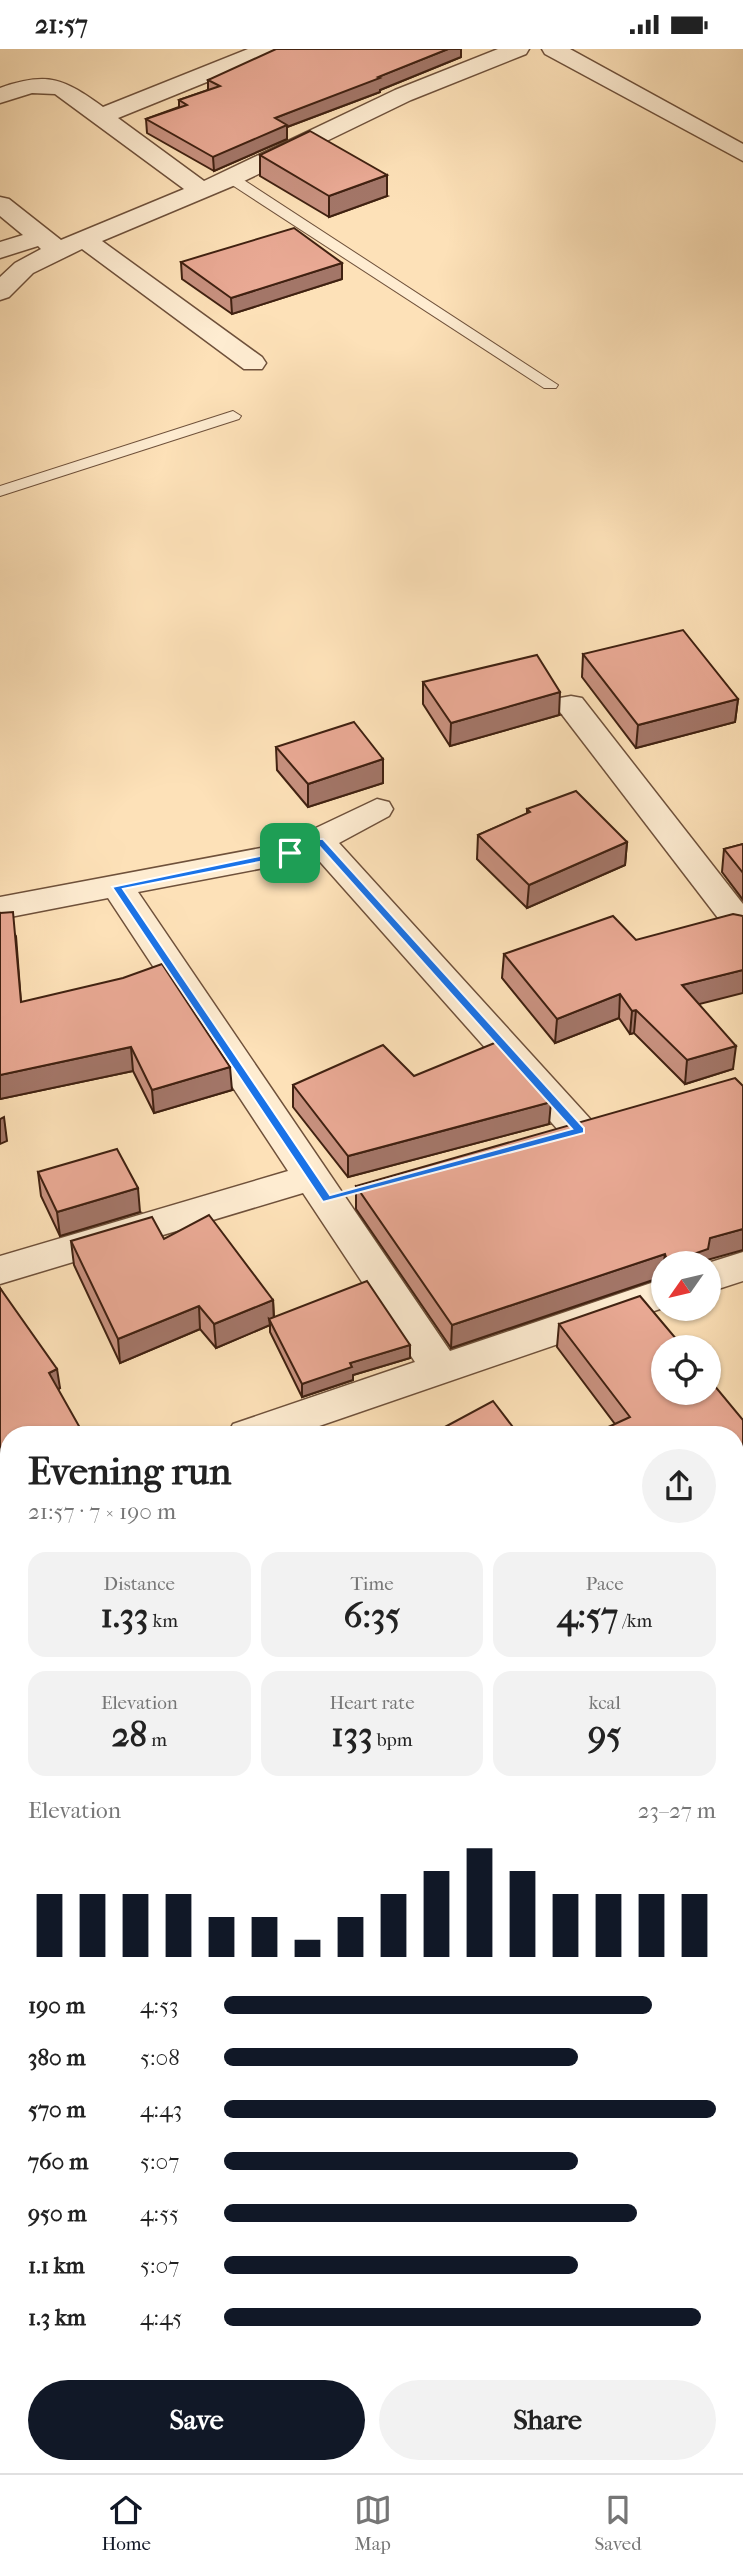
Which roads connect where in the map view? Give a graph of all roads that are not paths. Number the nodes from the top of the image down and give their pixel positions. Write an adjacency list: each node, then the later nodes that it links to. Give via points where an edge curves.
1 (268, 49): 5 (street)
2 (519, 49): 7 (street, via 404,95)
3 (553, 49): 6 (street)
4 (0, 96): 5 (street, via 38,83 52,84)
5 (100, 117): 8 (street)
6 (743, 154)
7 (231, 178): 8 (street); 15 (lane)
8 (202, 191): 10 (street)
9 (0, 204): 11 (street)
10 (84, 239): 11 (street); 14 (street)
11 (50, 244): 12 (street); 13 (street)
12 (0, 250)
13 (0, 292)
14 (253, 363)
15 (550, 385)
16 (233, 416): 17 (lane)
17 (0, 491)
18 (570, 705): 23 (street)
19 (376, 809): 20 (street)
20 (319, 841): 21 (street, via 269,858); 25 (street)
21 (117, 887): 22 (street); 27 (street)
22 (0, 908)
23 (743, 927)
24 (617, 1119): 25 (street)
25 (580, 1131): 26 (street)
26 (540, 1142)
27 (319, 1188): 28 (street); 30 (street); 33 (street)
28 (367, 1189)
29 (743, 1266): 31 (street)
30 (0, 1270)
31 (721, 1274)
32 (651, 1297): 33 (street)
33 (440, 1369): 34 (street)
34 (273, 1426)

